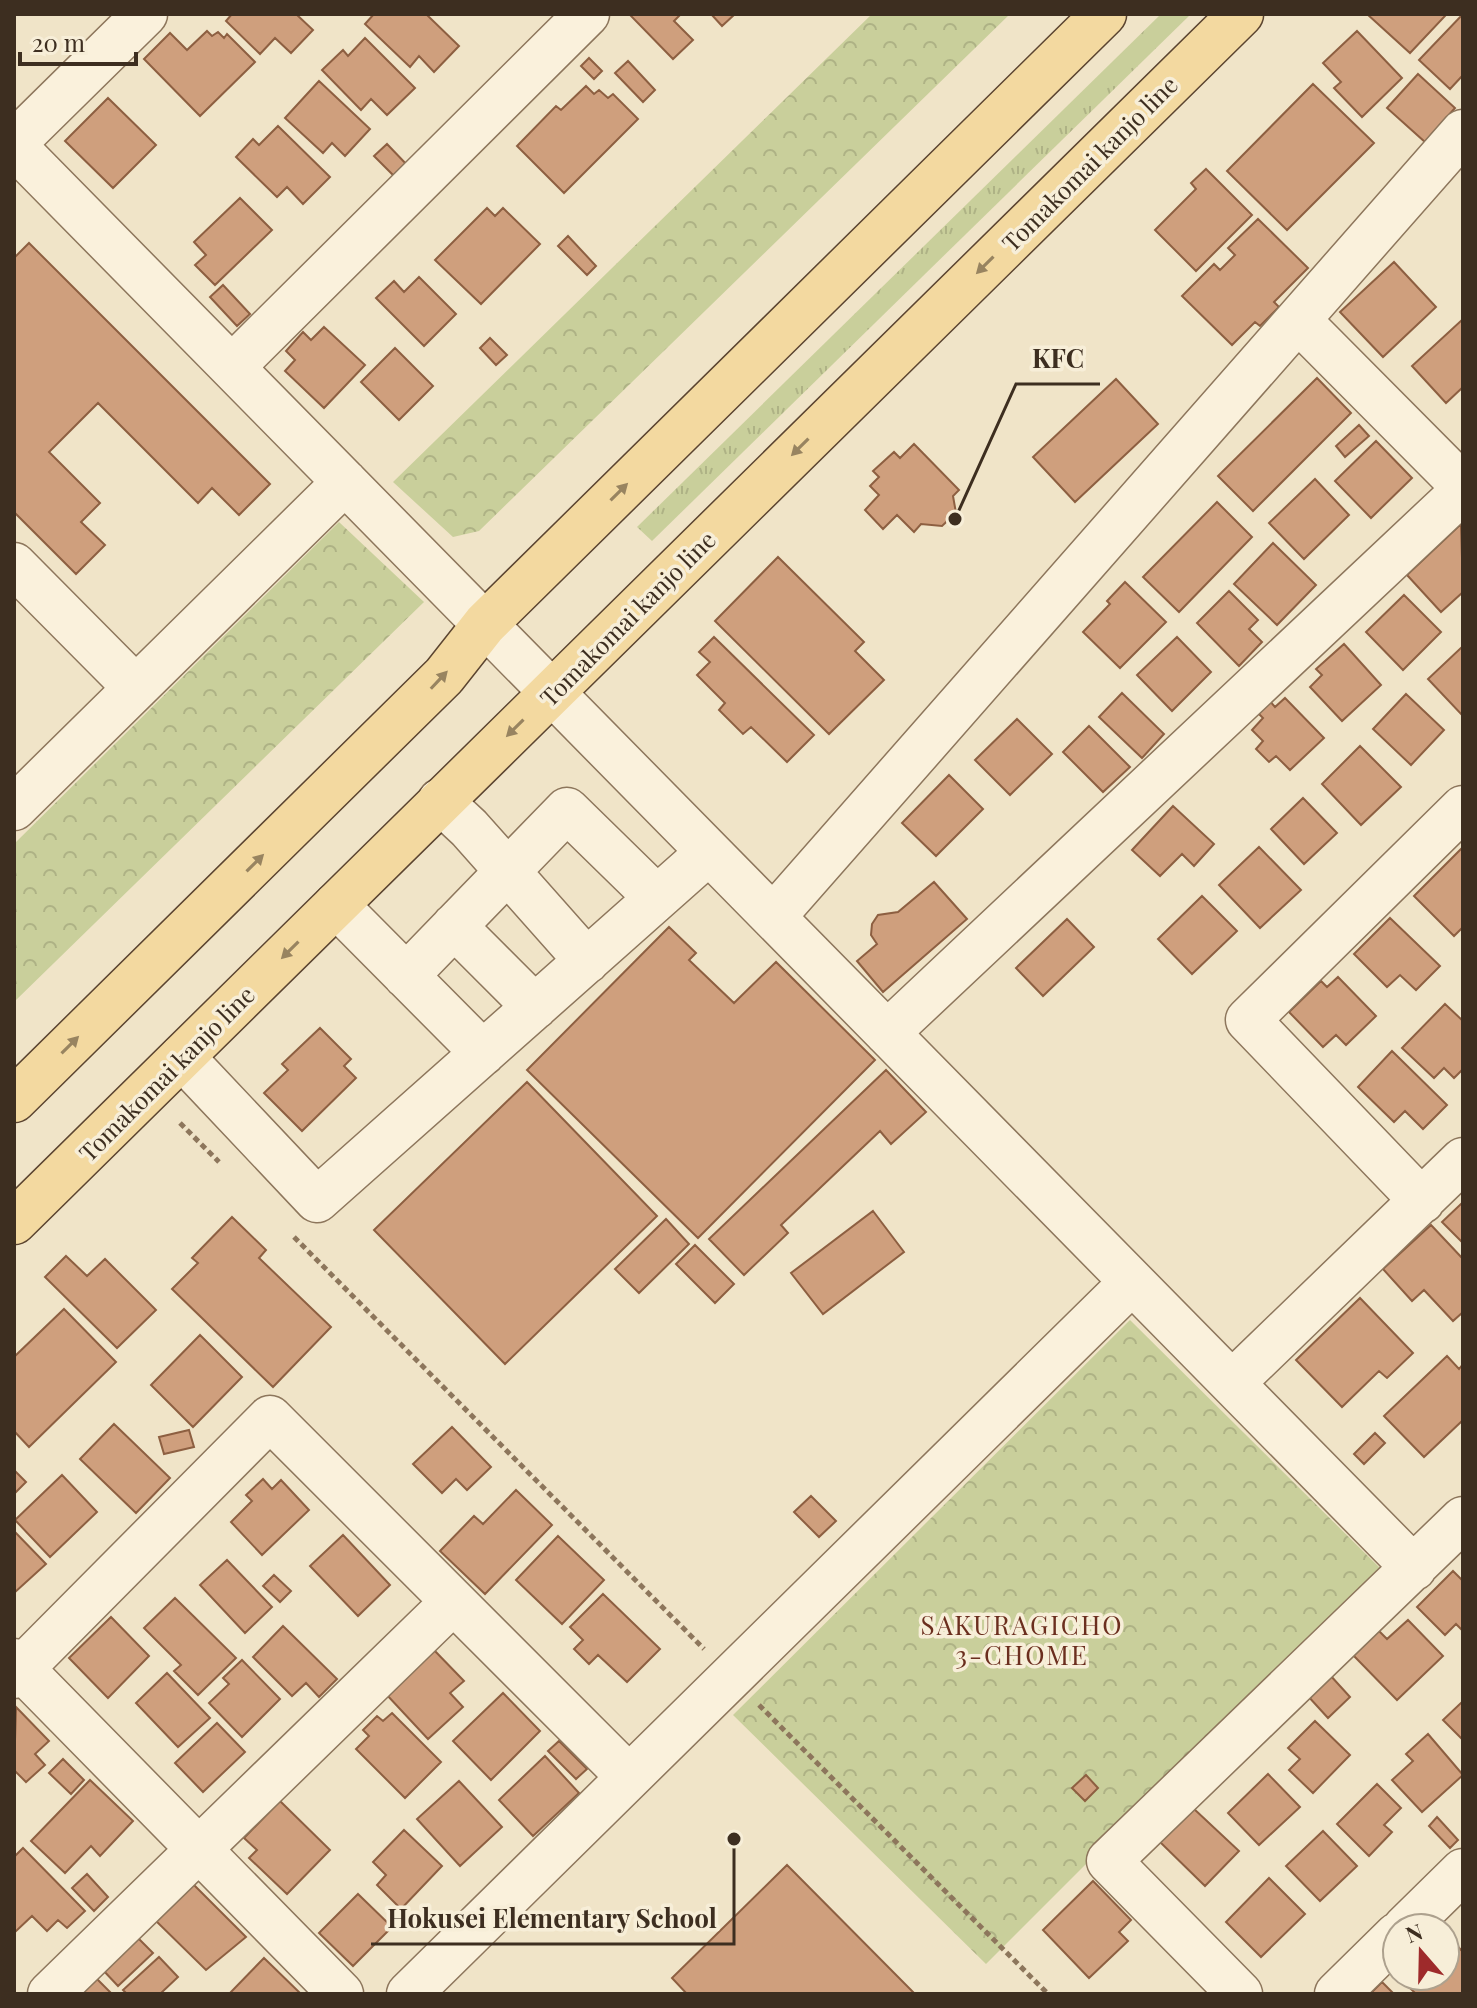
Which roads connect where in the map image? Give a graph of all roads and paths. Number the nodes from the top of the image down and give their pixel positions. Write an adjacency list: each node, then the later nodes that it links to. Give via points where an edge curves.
1 (145, 14): 6 (street)
2 (587, 14): 8 (street)
3 (1104, 14): 12 (main road, one-way to 3)
4 (1241, 14): 14 (main road, Tomakomai kanjo line, one-way to 14)
5 (1463, 132): 7 (street)
6 (14, 144): 8 (street)
7 (1298, 320): 10 (street); 22 (street)
8 (232, 367): 9 (street)
9 (345, 482): 12 (street); 13 (street)
10 (1463, 489): 27 (street)
11 (14, 565): 13 (street)
12 (485, 624): 14 (street); 30 (main road, one-way to 12, via 444,676)
13 (136, 688): 16 (street)
14 (552, 692): 15 (main road, Tomakomai kanjo line, one-way to 15); 18 (street)
15 (440, 801): 19 (street); 21 (main road, Tomakomai kanjo line)
16 (14, 808)
17 (1463, 808): 34 (street, via 1248,1020)
18 (709, 852): 20 (street); 22 (street)
19 (507, 871): 20 (street, via 567,810); 23 (street); 24 (street)
20 (657, 898): 24 (street)
21 (336, 905): 25 (street); 29 (main road, Tomakomai kanjo line, one-way to 29)
22 (773, 917): 27 (street)
23 (454, 926): 25 (street); 26 (street)
24 (587, 961): 26 (street)
25 (406, 976): 28 (street)
26 (535, 1007): 28 (street)
27 (887, 1033): 37 (street)
28 (483, 1053): 29 (street, via 317,1200)
29 (182, 1057): 35 (main road, Tomakomai kanjo line)
30 (14, 1100)
31 (180, 1123): 33 (path)
32 (1463, 1160): 34 (street)
33 (225, 1168)
34 (1422, 1201): 38 (street)
35 (14, 1222)
36 (293, 1236): 43 (path)
37 (1132, 1282): 38 (street); 43 (street)
38 (1232, 1383): 40 (street)
39 (1463, 1519): 40 (street)
40 (1414, 1568): 53 (street, via 1109,1861)
41 (452, 1603): 42 (street, via 270,1418); 44 (street); 45 (street)
42 (16, 1669): 45 (street)
43 (731, 1677): 44 (street); 52 (path)
44 (628, 1776): 51 (street)
45 (198, 1847): 49 (street); 50 (street)
46 (1463, 1871): 47 (street)
47 (1421, 1912)
48 (1381, 1951): 54 (street)
49 (50, 1994)
50 (341, 1994)
51 (409, 1994)
52 (1048, 1994)
53 (1240, 1994)
54 (1337, 1994)

